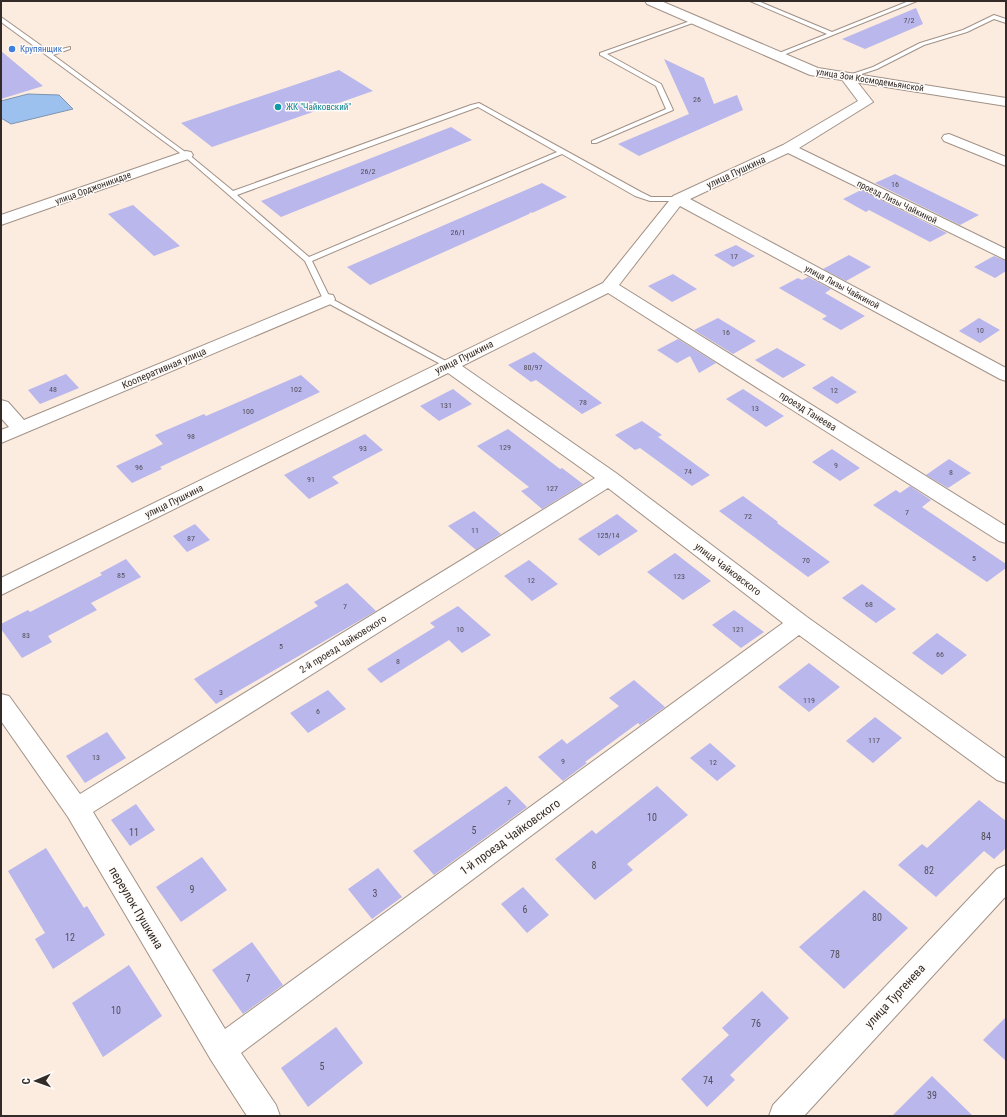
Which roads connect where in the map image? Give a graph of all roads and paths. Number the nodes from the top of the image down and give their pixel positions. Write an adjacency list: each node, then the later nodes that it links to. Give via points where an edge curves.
1 (651, 1): 5 (street, улица Зои Космодемьянской)
2 (753, 1): 7 (lane)
3 (914, 1): 7 (lane)
4 (1, 19): 9 (lane)
5 (695, 21): 10 (street, улица Зои Космодемьянской); 14 (lane, via 602,54 659,85 670,110)
6 (1006, 21): 11 (lane, via 994,16 965,31 922,44 875,68)
7 (833, 34): 10 (lane)
8 (68, 48): 9 (lane)
9 (49, 54): 17 (lane)
10 (776, 56): 11 (street, улица Зои Космодемьянской, via 815,72)
11 (846, 77): 12 (street, улица Зои Космодемьянской); 15 (street, улица Пушкина, via 866,102)
12 (1006, 102)
13 (949, 138): 18 (street)
14 (594, 142)
15 (788, 148): 20 (street, улица Пушкина); 22 (street, проезд Лизы Чайкиной)
16 (562, 152): 19 (lane, via 483,106 473,106); 20 (lane, via 638,194 650,198); 23 (lane)
17 (186, 155): 19 (lane); 21 (street, улица Орджоникидзе)
18 (1006, 162)
19 (232, 194): 23 (lane)
20 (678, 199): 24 (street, улица Пушкина); 27 (street, улица Лизы Чайкиной)
21 (1, 220)
22 (1006, 255)
23 (308, 260): 25 (lane)
24 (609, 286): 26 (street, улица Пушкина); 32 (street, проезд Танеева)
25 (327, 299): 26 (lane); 29 (street, Кооперативная улица)
26 (449, 365): 31 (street, улица Чайковского); 33 (street, улица Пушкина)
27 (1006, 376)
28 (1, 406): 29 (street)
29 (21, 429): 30 (street, Кооперативная улица)
30 (1, 437)
31 (609, 478): 34 (street, улица Чайковского); 37 (street, 2-й проезд Чайковского)
32 (1006, 536)
33 (1, 587)
34 (799, 623): 36 (street, улица Чайковского); 39 (street, 1-й проезд Чайковского)
35 (1, 703): 37 (street, переулок Пушкина)
36 (1006, 773)
37 (77, 809): 39 (street, переулок Пушкина)
38 (1006, 877): 41 (street, улица Тургенева)
39 (221, 1050): 40 (street, переулок Пушкина)
40 (265, 1116)
41 (784, 1116)

